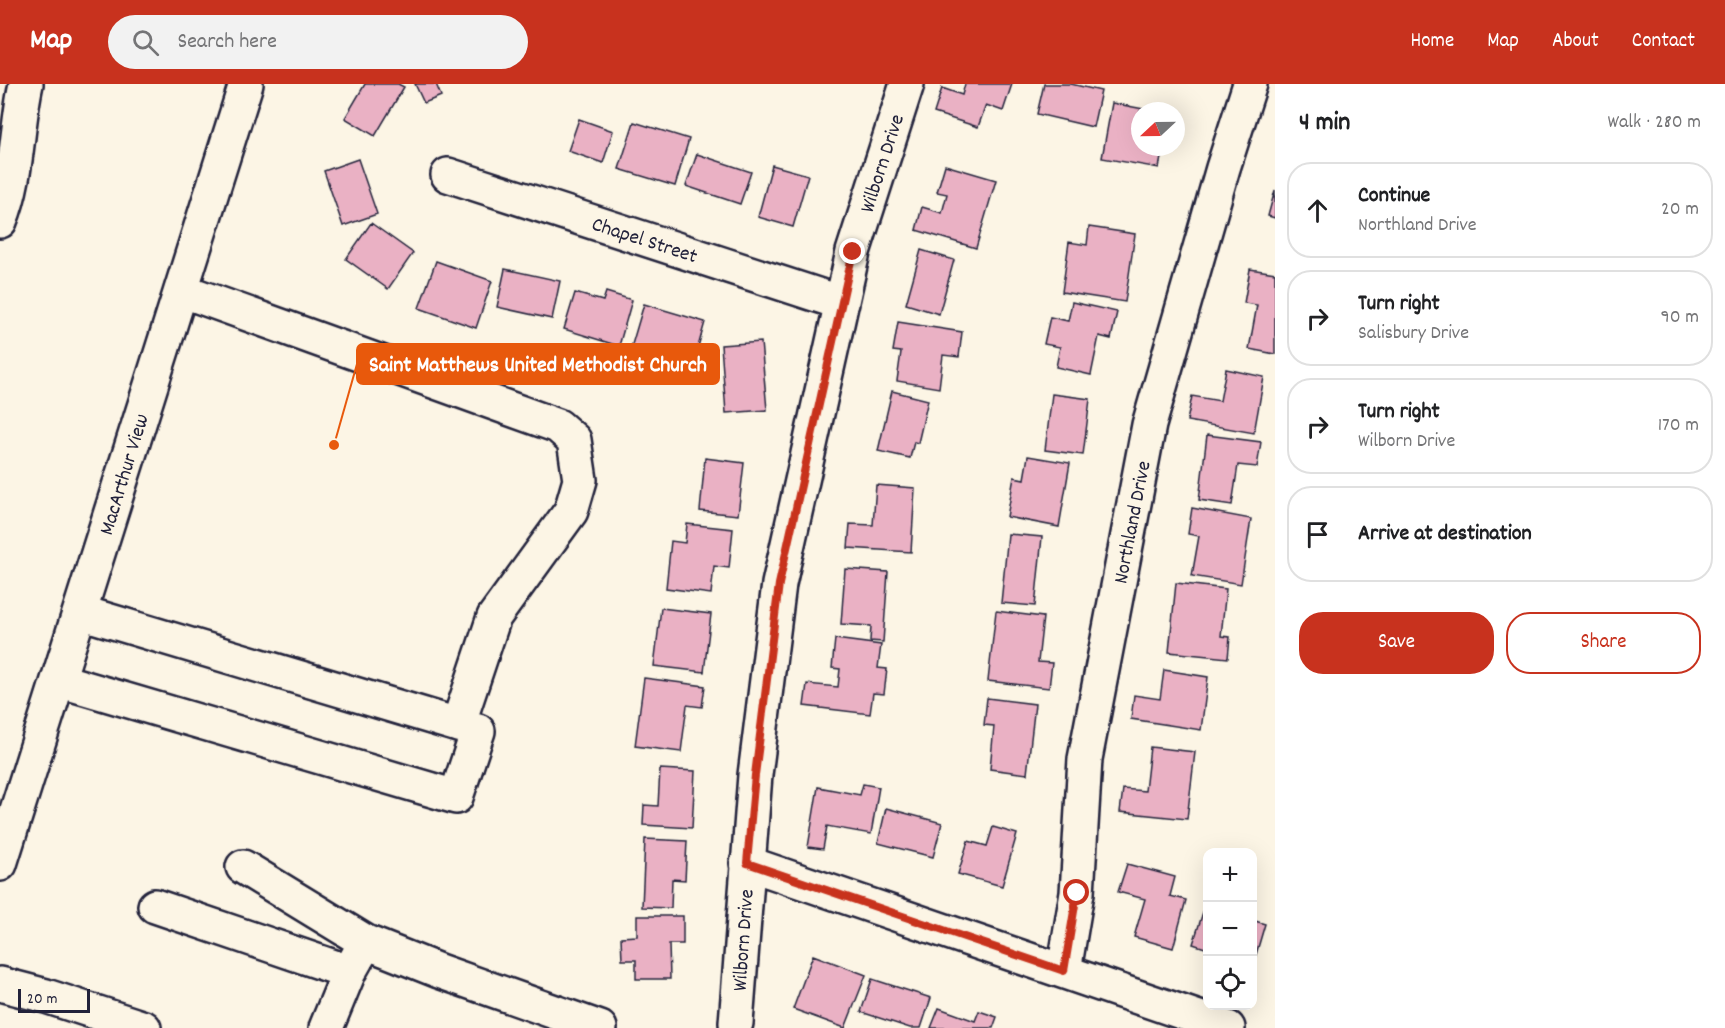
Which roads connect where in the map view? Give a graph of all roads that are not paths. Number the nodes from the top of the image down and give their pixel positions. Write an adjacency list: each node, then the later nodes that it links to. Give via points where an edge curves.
1 (26, 84): 7 (street, via 17,157)
2 (246, 84): 8 (street, MacArthur View)
3 (907, 84): 9 (street, Wilborn Drive, via 853,252)
4 (1250, 84): 5 (street); 18 (street, Northland Drive, via 1149,425 1085,759 1077,893)
5 (1275, 92)
6 (448, 175): 9 (street, Chapel Street)
7 (0, 221)
8 (181, 290): 10 (street, MacArthur View); 12 (street, via 558,426 574,440 580,480 571,511 494,617)
9 (842, 303): 13 (street, Wilborn Drive, via 779,584)
10 (80, 612): 11 (street, MacArthur View); 12 (street)
11 (58, 680): 12 (street, via 456,797 478,731); 14 (street, MacArthur View)
12 (458, 725)
13 (747, 863): 18 (street); 21 (street, Wilborn Drive)
14 (0, 864)
15 (243, 867): 17 (street)
16 (154, 906): 19 (street)
17 (366, 942): 19 (street); 24 (street)
18 (1064, 971): 25 (street)
19 (349, 972): 23 (street)
20 (0, 984): 22 (street)
21 (736, 1023)
22 (144, 1028)
23 (326, 1028)
24 (600, 1028)
25 (1228, 1028)

